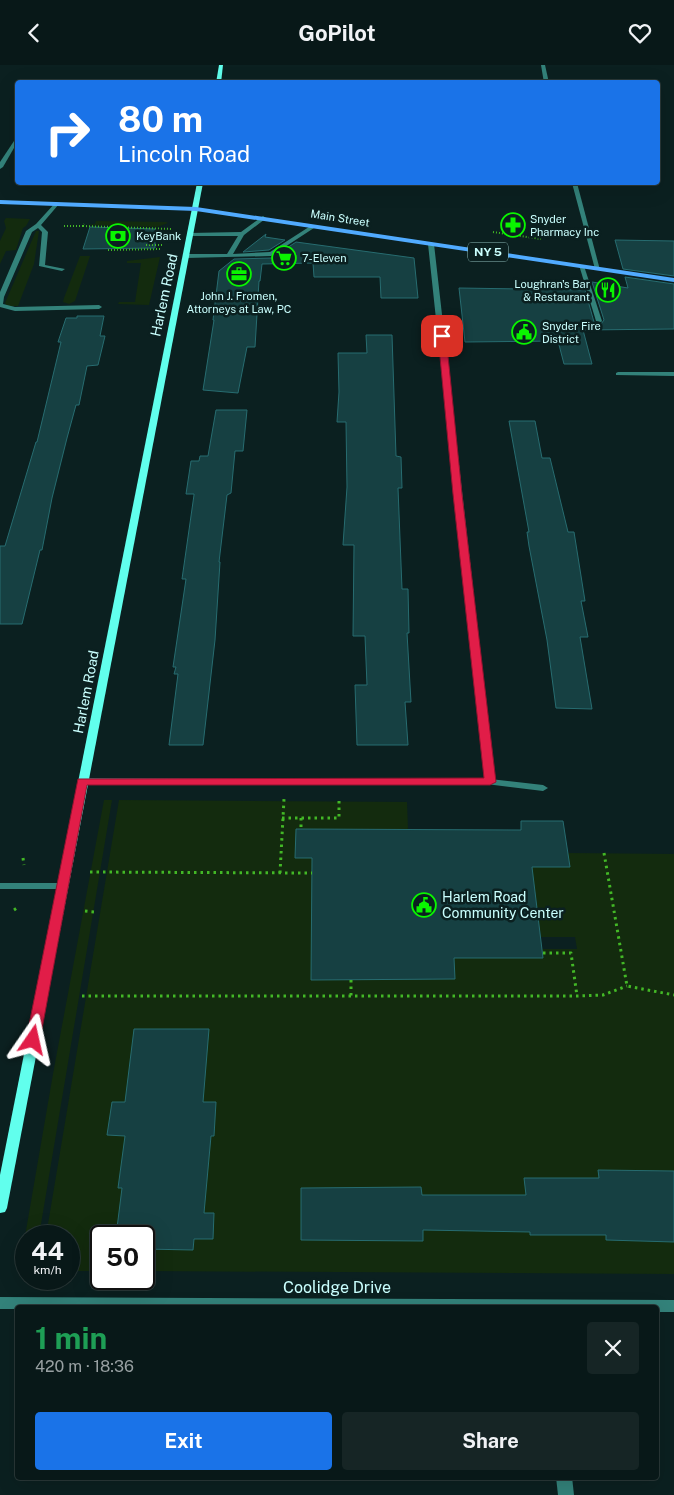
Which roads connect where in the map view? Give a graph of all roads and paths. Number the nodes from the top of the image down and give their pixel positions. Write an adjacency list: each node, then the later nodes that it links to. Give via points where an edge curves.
1 (221, 65): 3 (main road)
2 (542, 65): 4 (street)
3 (218, 80)
4 (546, 80)
5 (15, 141): 6 (street)
6 (0, 167)
7 (200, 185): 11 (main road, Harlem Road)
8 (575, 185): 32 (street)
9 (0, 202): 10 (main road, Main Street / NY 5)
10 (56, 204): 11 (main road, Main Street / NY 5); 14 (street)
11 (196, 209): 12 (main road, Main Street / NY 5); 20 (main road, Harlem Road)
12 (263, 218): 17 (main road, Main Street / NY 5); 21 (street)
13 (92, 223): 16 (path, via 84,223)
14 (38, 225): 31 (street, via 45,232 42,266); 34 (street, via 26,237 0,305 15,309)
15 (64, 226): 16 (path)
16 (83, 226): 18 (path)
17 (314, 226): 23 (main road, Main Street / NY 5); 29 (street, via 272,254)
18 (172, 229)
19 (493, 232): 22 (path)
20 (191, 234): 21 (street); 28 (main road, Harlem Road)
21 (242, 234): 29 (street)
22 (540, 239)
23 (431, 244): 30 (main road, Main Street / NY 5); 39 (street)
24 (146, 245): 25 (path)
25 (163, 245)
26 (162, 249): 27 (path)
27 (108, 250)
28 (186, 256): 29 (street); 38 (main road, Harlem Road)
29 (229, 256)
30 (580, 266): 32 (main road, Main Street / NY 5); 35 (street)
31 (62, 269)
32 (598, 269): 33 (main road, Main Street / NY 5)
33 (674, 280)
34 (99, 307)
35 (599, 321)
36 (618, 374): 37 (street)
37 (674, 374)
38 (82, 781): 39 (street); 53 (main road, Harlem Road)
39 (490, 782): 40 (street)
40 (544, 788)
41 (284, 799): 43 (path)
42 (339, 799): 44 (path, via 339,818)
43 (282, 818): 44 (path); 50 (path)
44 (301, 818): 45 (path)
45 (301, 829)
46 (604, 853): 58 (path)
47 (24, 857): 48 (path)
48 (24, 865)
49 (90, 872): 50 (path)
50 (280, 873): 51 (path)
51 (312, 873)
52 (0, 886): 53 (street)
53 (64, 886): 63 (main road, Harlem Road)
54 (85, 911): 55 (path)
55 (95, 912)
56 (543, 953): 61 (path, via 571,953)
57 (351, 980): 60 (path)
58 (627, 986): 59 (path); 61 (path, via 603,995)
59 (674, 995)
60 (351, 996): 61 (path); 62 (path)
61 (577, 996)
62 (82, 997)
63 (0, 1208)
64 (0, 1303): 65 (street, Coolidge Drive)
65 (364, 1305)
66 (659, 1306): 67 (street, Coolidge Drive)
67 (674, 1306)
68 (564, 1480): 69 (street)
69 (566, 1495)

